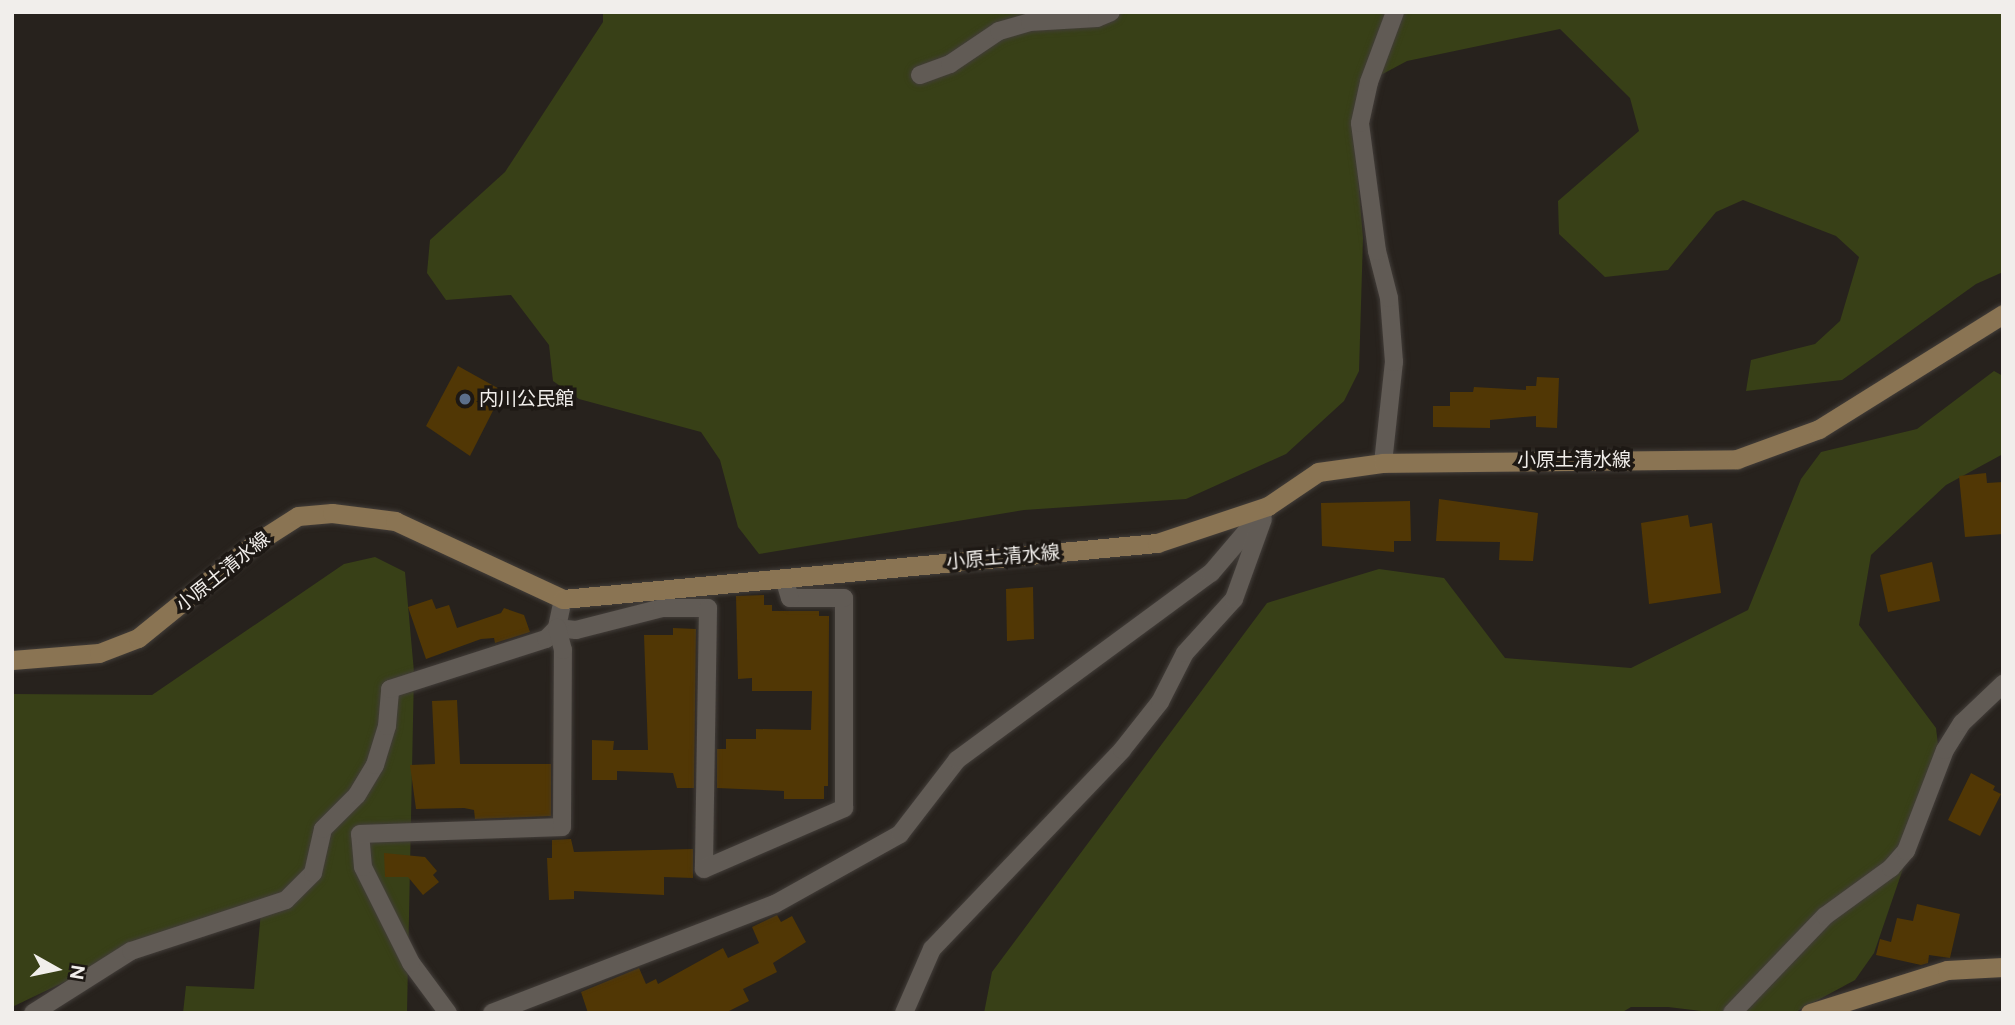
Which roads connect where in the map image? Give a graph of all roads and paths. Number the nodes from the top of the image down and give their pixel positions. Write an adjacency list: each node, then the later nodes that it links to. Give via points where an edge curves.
1 (1111, 12): 3 (street, via 1097,18 1030,22 999,31 950,64)
2 (1395, 12): 5 (street, via 1369,82 1360,123 1377,251 1389,298 1394,362)
3 (920, 75)
4 (2003, 314): 5 (main road, 小原土清水線, via 1819,429 1737,459)
5 (1383, 463): 6 (main road, 小原土清水線, via 1318,472)
6 (1268, 506): 7 (main road, 小原土清水線, via 1157,542); 15 (street, via 1211,573 957,760 900,834 775,904); 16 (street, via 1234,599 1185,653 1160,702 1122,750 932,949)
7 (784, 578): 8 (main road, 小原土清水線); 9 (street, via 790,598 844,598 844,808 704,869 708,608 662,608 576,630)
8 (563, 599): 9 (street); 10 (main road, 小原土清水線, via 395,521 332,513 298,516 254,544 138,638 99,653)
9 (557, 628): 13 (street, via 546,639 390,689 387,726 375,765 357,795 323,829 313,873 286,900 131,951); 14 (street, via 563,650 562,827 360,834 363,867 411,963)
10 (12, 660)
11 (2003, 684): 17 (street, via 1962,723 1945,750 1906,851 1891,868 1825,916)
12 (2003, 967): 18 (main road, via 1947,970)
13 (33, 1013)
14 (448, 1013)
15 (492, 1013)
16 (904, 1013)
17 (1732, 1013)
18 (1810, 1013)

